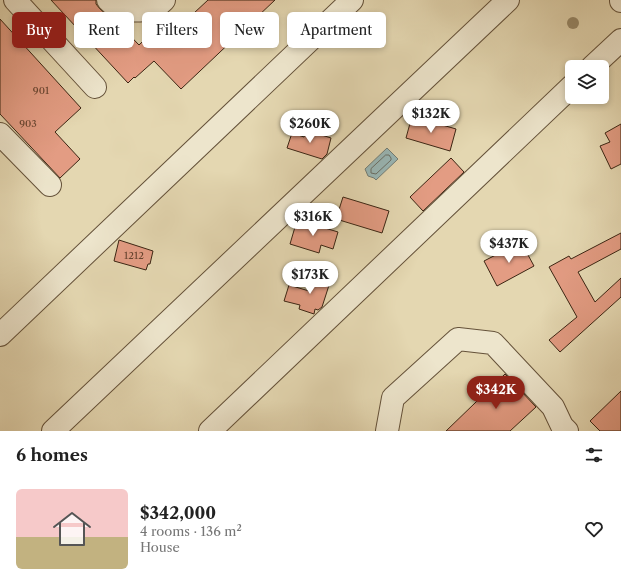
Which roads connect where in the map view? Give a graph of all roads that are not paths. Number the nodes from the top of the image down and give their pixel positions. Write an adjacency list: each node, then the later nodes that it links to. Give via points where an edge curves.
1 (15, 0): 8 (lane)
2 (108, 0): 3 (lane, via 126,11 154,10)
3 (164, 0)
4 (352, 0): 12 (lane)
5 (508, 0): 13 (lane)
6 (621, 40): 7 (lane)
7 (600, 60)
8 (95, 87)
9 (565, 93): 14 (lane)
10 (0, 134): 11 (lane)
11 (50, 185)
12 (0, 336)
13 (53, 431)
14 (210, 431)
15 (386, 431): 16 (lane, via 393,398 458,339 493,343 553,407)
16 (567, 431)

